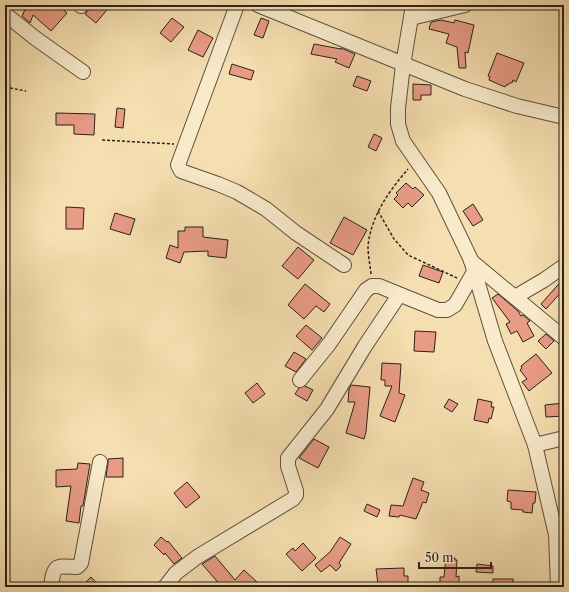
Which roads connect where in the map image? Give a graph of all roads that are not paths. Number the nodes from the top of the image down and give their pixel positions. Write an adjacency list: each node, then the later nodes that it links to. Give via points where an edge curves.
1 (237, 5): 9 (street, via 178,165 181,171 237,192 266,209)
2 (258, 5): 6 (street)
3 (465, 5): 4 (street)
4 (412, 11): 6 (street)
5 (5, 14): 7 (street)
6 (403, 65): 8 (street, via 517,106); 11 (street, via 398,108 398,124 403,141 439,193)
7 (83, 72)
8 (564, 117)
9 (344, 265)
10 (564, 266): 13 (street)
11 (471, 272): 12 (street, via 455,305 447,310 438,310); 13 (street); 17 (street)
12 (399, 295): 15 (street, via 379,286 372,286 366,290 329,344); 20 (street, via 327,409 288,458 296,491 293,499 197,557 176,573)
13 (514, 297): 14 (street)
14 (564, 338)
15 (300, 380)
16 (564, 438): 17 (street)
17 (535, 445): 21 (street, via 556,535)
18 (100, 462): 19 (street, via 81,563 77,567 56,568)
19 (51, 587)
20 (165, 587)
21 (558, 587)

